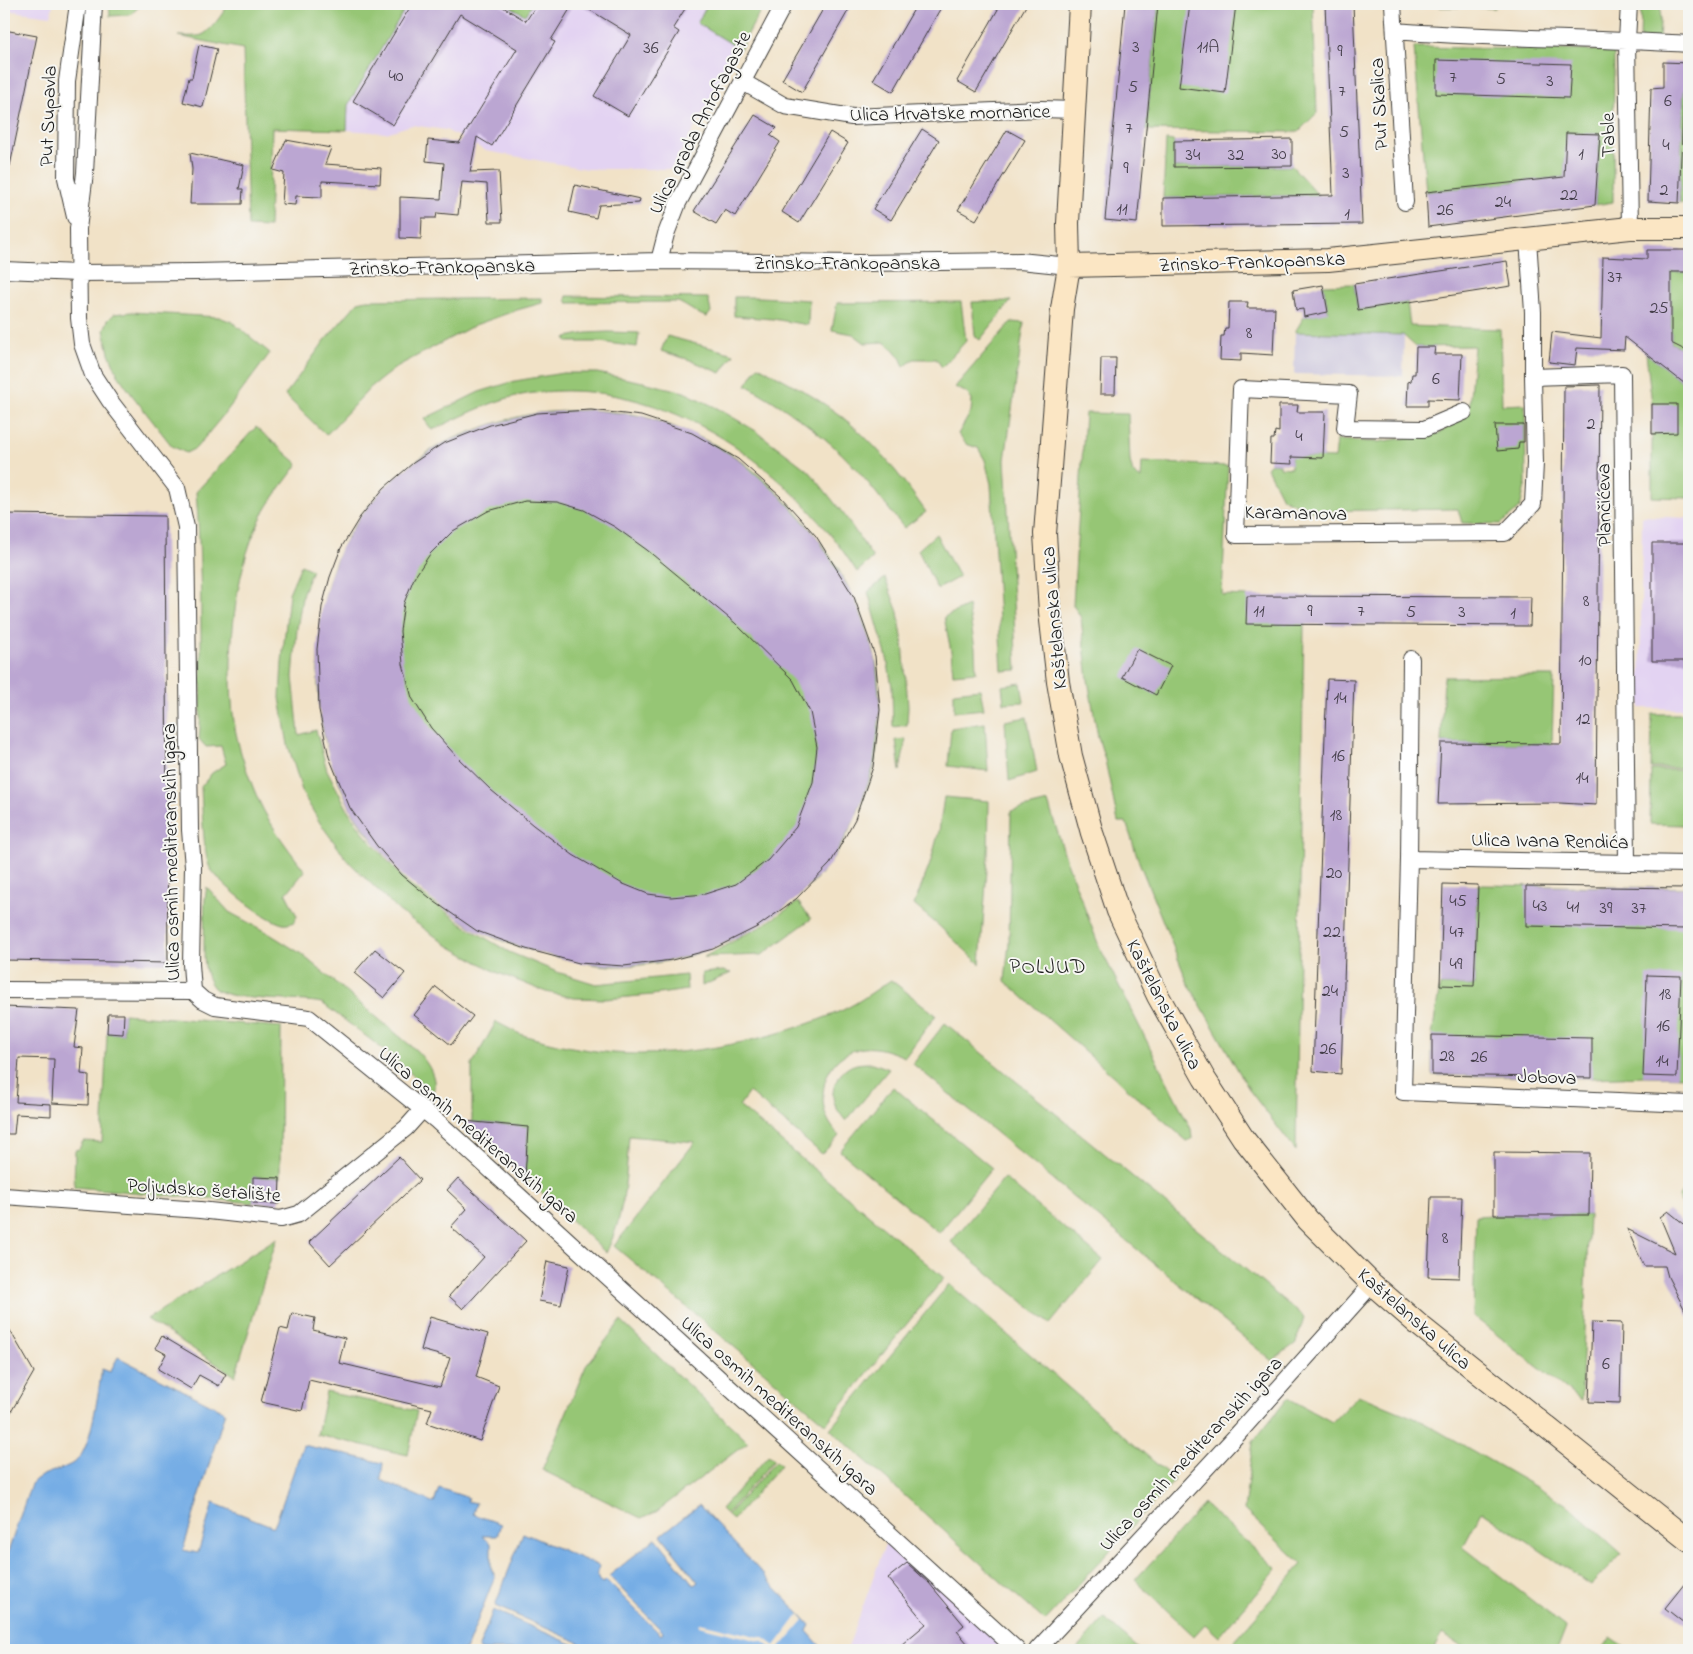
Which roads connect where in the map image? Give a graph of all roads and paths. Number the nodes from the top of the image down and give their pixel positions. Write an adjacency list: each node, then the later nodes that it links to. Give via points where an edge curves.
1 (78, 4): 15 (street, Put Supavla, via 66,81 66,178)
2 (94, 4): 15 (street, Put Supavla)
3 (784, 4): 10 (street, Ulica grada Antofagaste)
4 (1080, 4): 11 (main road, Ulica Hrvatske mornarice)
5 (1393, 4): 7 (street, Put Skalica)
6 (1629, 4): 8 (street, Table)
7 (1395, 31): 8 (street); 12 (street, Put Skalica)
8 (1627, 40): 9 (street); 13 (street, Table)
9 (1689, 44)
10 (743, 82): 11 (street, Ulica Hrvatske mornarice, via 785,106 852,117); 17 (street, Ulica grada Antofagaste, via 678,203)
11 (1075, 110): 18 (main road, Ulica Hrvatske mornarice, via 1068,223)
12 (1405, 202)
13 (1630, 228): 14 (main road, Zrinsko-Frankopanska); 16 (main road, Zrinsko-Frankopanska)
14 (1689, 228)
15 (78, 229): 20 (street, Put Supavla)
16 (1528, 239): 18 (main road, Zrinsko-Frankopanska, via 1328,260); 21 (street)
17 (659, 261): 18 (street, Zrinsko-Frankopanska, via 1020,261); 20 (street, Zrinsko-Frankopanska)
18 (1069, 266): 32 (main road, Kaštelanska ulica, via 1062,309 1045,534 1058,682 1071,756 1092,833 1118,911 1158,996 1204,1078 1243,1138 1308,1220)
19 (4, 270): 20 (street, Zrinsko-Frankopanska)
20 (78, 273): 28 (street, Ulica osmih mediteranskih igara, via 82,344 93,375 178,488 186,526)
21 (1533, 377): 22 (street, Karamanova, via 1533,504 1505,533 1236,535 1241,389 1349,394 1344,428 1424,429); 25 (street, Plančićeva, via 1622,374)
22 (1464, 412)
23 (1411, 659): 24 (street)
24 (1409, 859): 25 (street, Ulica Ivana Rendića); 29 (street, Jobova, via 1403,1092)
25 (1627, 863): 26 (street, Ulica Ivana Rendića)
26 (1689, 864)
27 (4, 990): 28 (street)
28 (193, 991): 30 (street, Ulica osmih mediteranskih igara, via 216,1006 309,1018)
29 (1689, 1104)
30 (423, 1110): 31 (street, Poljudsko šetalište, via 406,1128 299,1214 281,1219); 34 (street, Ulica osmih mediteranskih igara)
31 (4, 1196)
32 (1372, 1284): 33 (main road, Kaštelanska ulica); 35 (street, Ulica osmih mediteranskih igara)
33 (1689, 1541)
34 (1017, 1650)
35 (1037, 1650)

